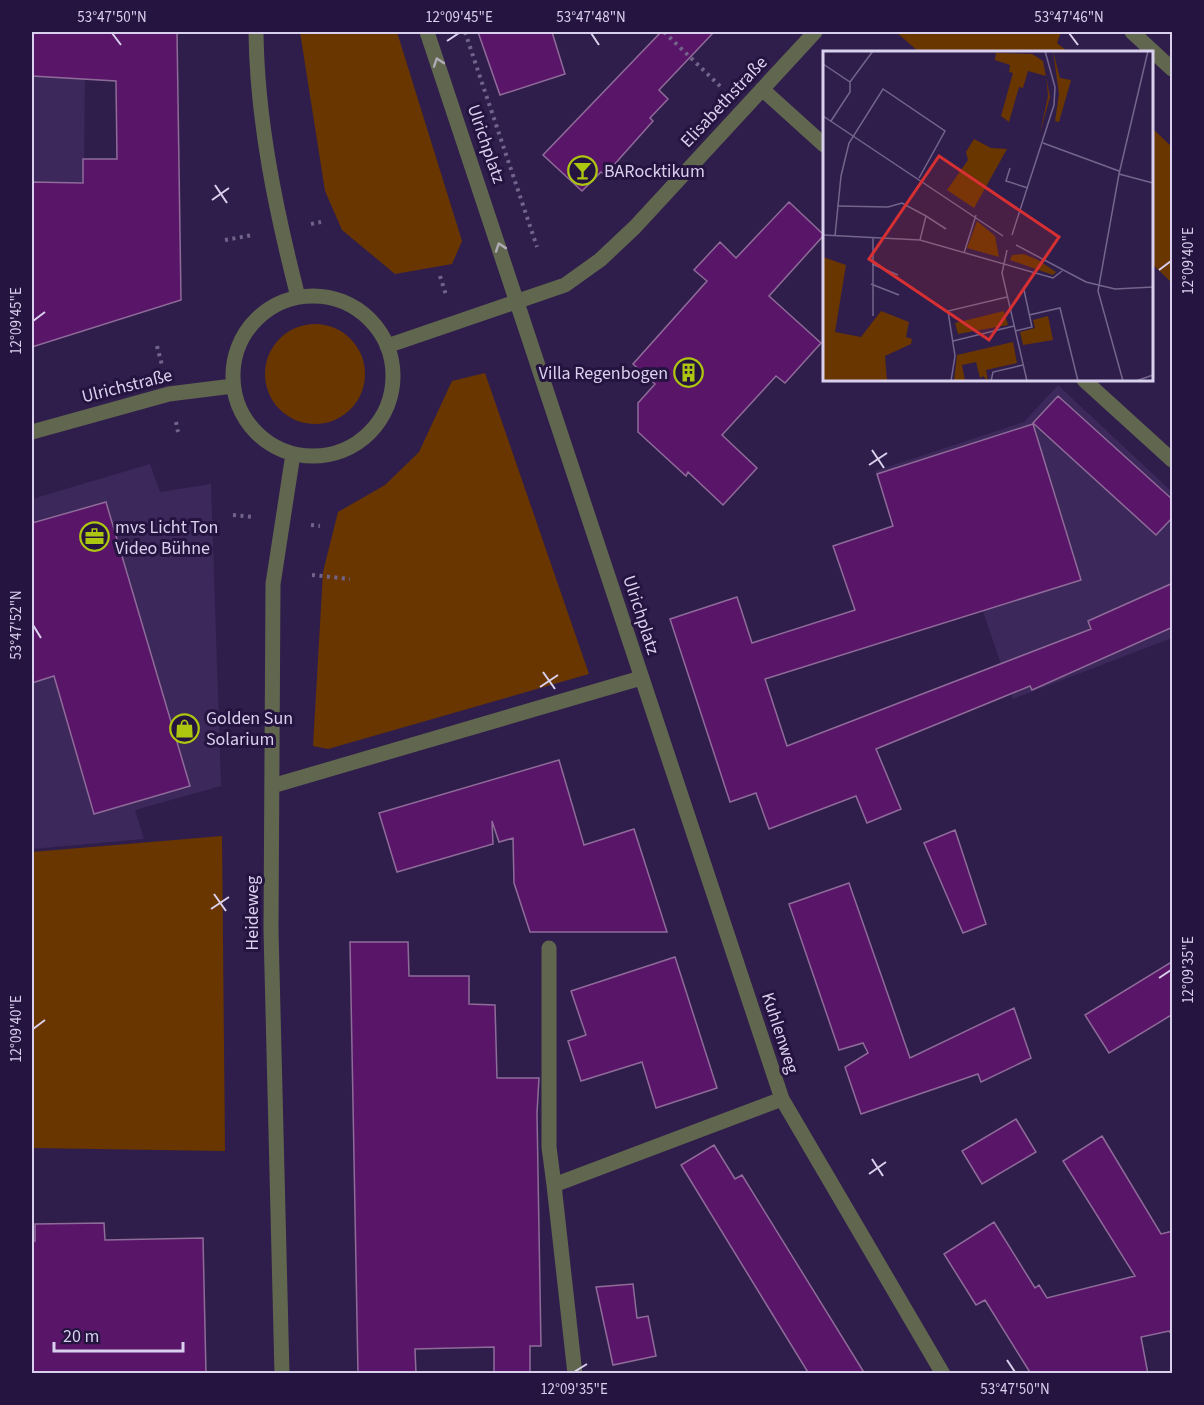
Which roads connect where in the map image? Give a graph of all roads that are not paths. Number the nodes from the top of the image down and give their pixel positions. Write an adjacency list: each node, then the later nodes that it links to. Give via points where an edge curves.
1 (256, 32): 8 (street, via 258,90 281,230)
2 (427, 32): 9 (street, Ulrichplatz, one-way to 2)
3 (815, 32): 6 (street, Elisabethstraße)
4 (1132, 32): 5 (street)
5 (1173, 69)
6 (762, 89): 7 (street); 9 (street, Elisabethstraße, via 600,260 565,285)
7 (823, 143)
8 (298, 297): 10 (street, via 331,299 360,311); 12 (street, via 275,305 256,319 241,339 233,362)
9 (518, 302): 10 (street); 16 (street, Ulrichplatz)
10 (387, 345): 14 (street, via 393,370 391,395 370,431 343,450 318,456)
11 (1085, 381): 15 (street)
12 (233, 386): 13 (street, Ulrichstraße, via 169,394); 14 (street, via 240,409 253,429 271,445)
13 (32, 432)
14 (293, 454): 17 (street, Heideweg, via 273,584)
15 (1173, 460)
16 (641, 678): 17 (street, Ulrichplatz); 19 (street, Kuhlenweg)
17 (272, 786): 21 (street, Heideweg, via 271,930)
18 (549, 948): 20 (street, via 549,1147)
19 (782, 1099): 20 (street); 23 (street, Kuhlenweg)
20 (554, 1185): 22 (street)
21 (282, 1374)
22 (575, 1374)
23 (943, 1374)

